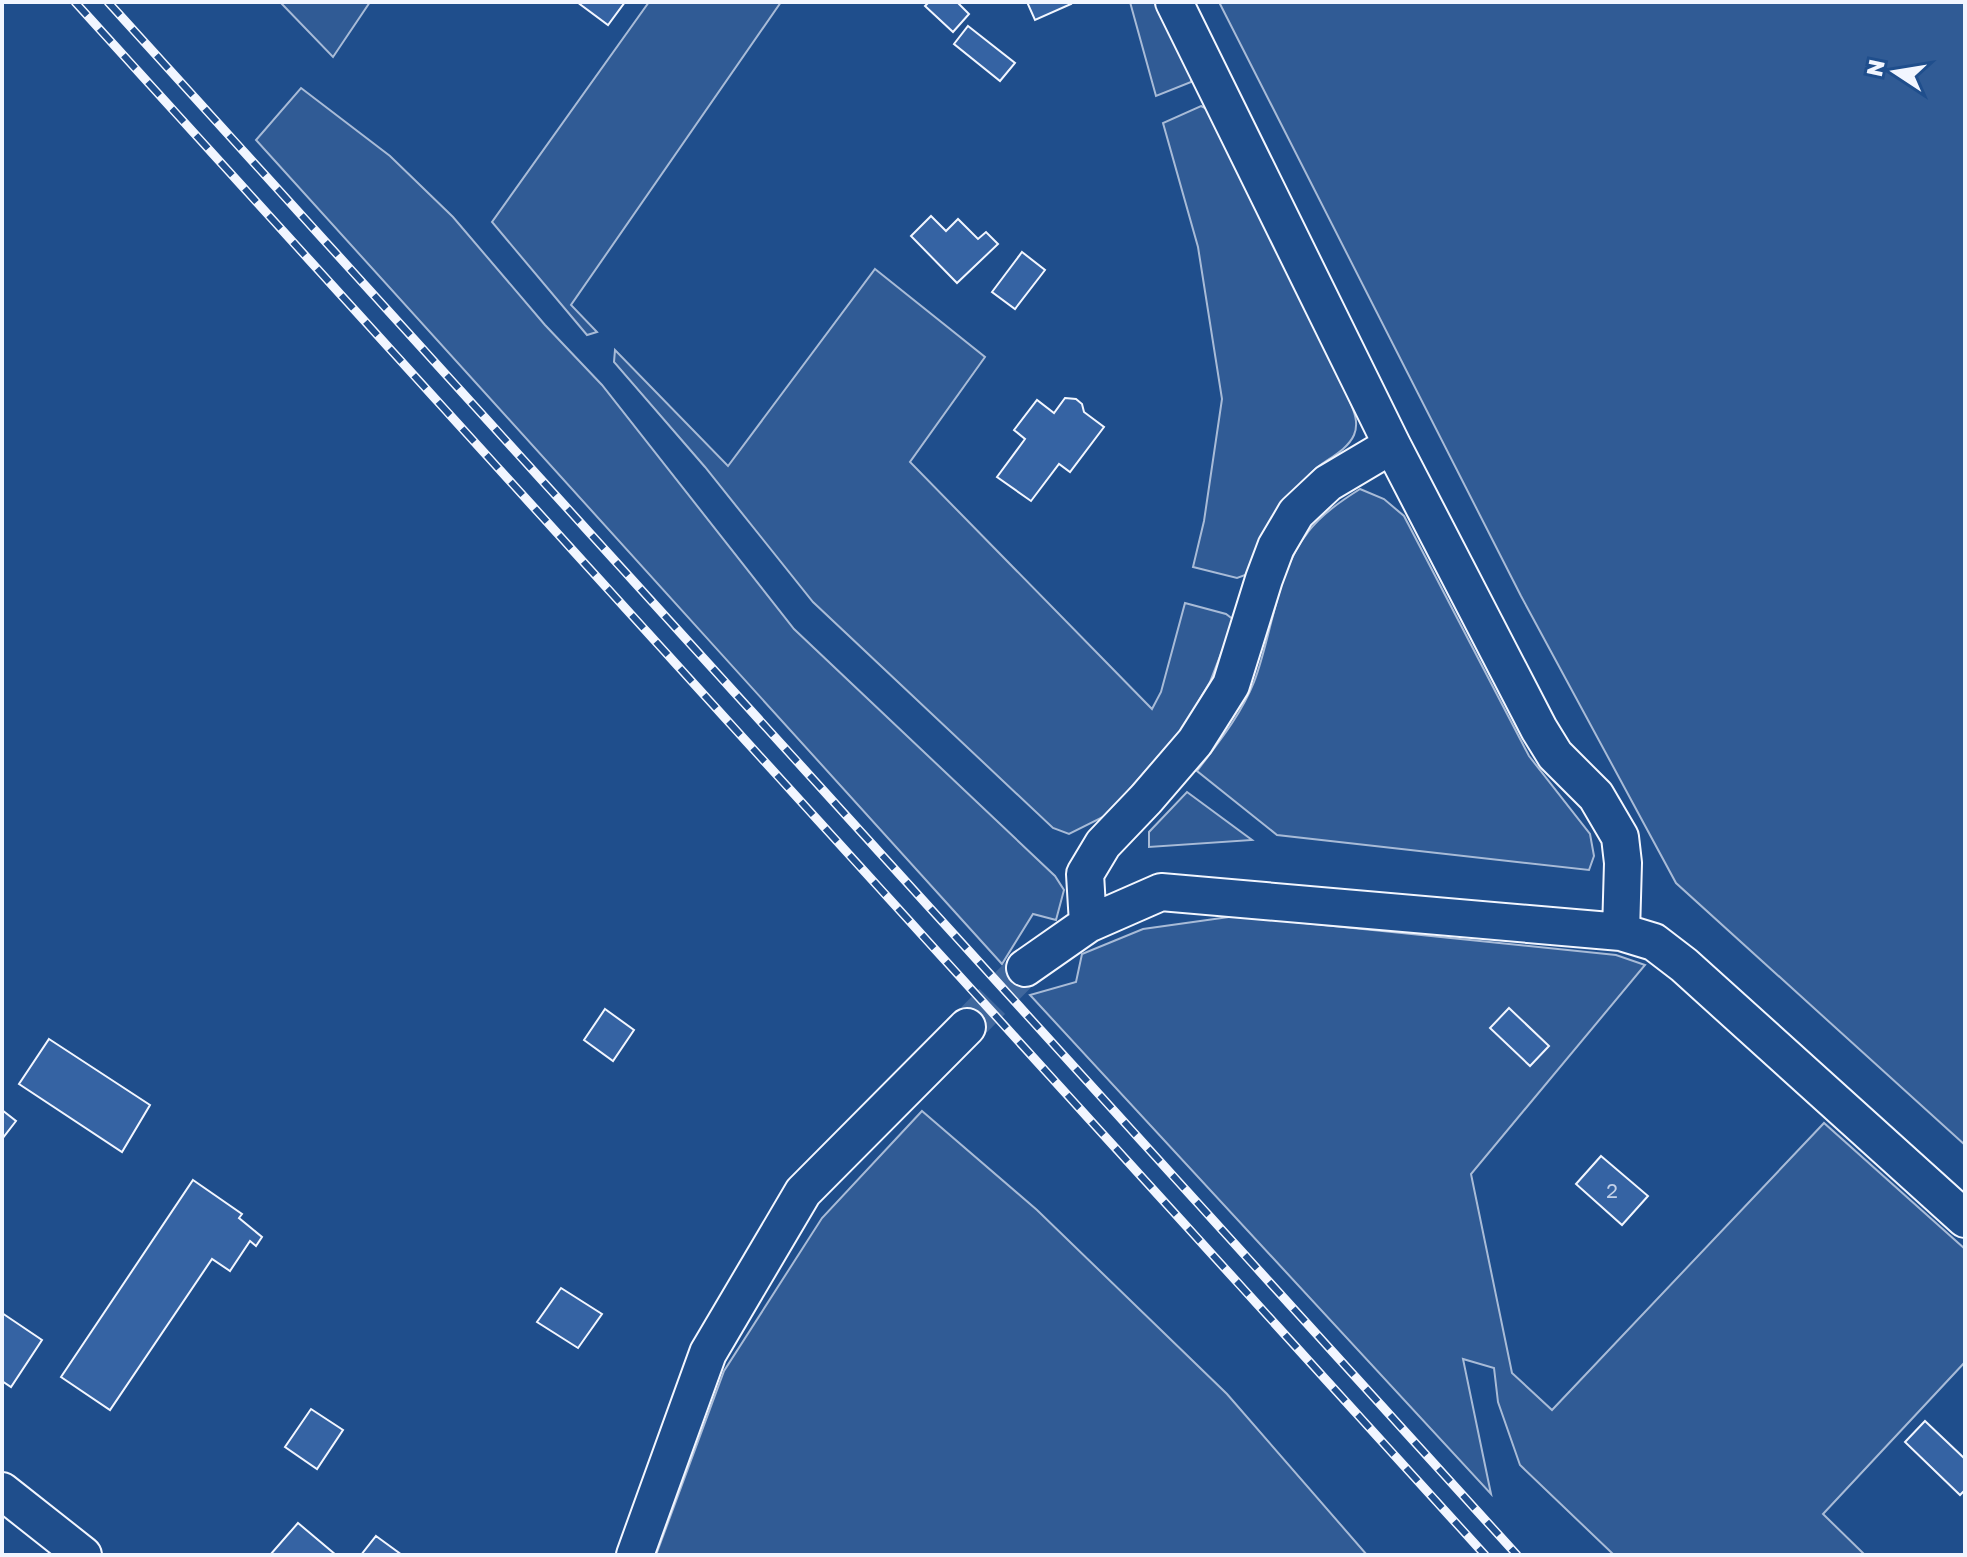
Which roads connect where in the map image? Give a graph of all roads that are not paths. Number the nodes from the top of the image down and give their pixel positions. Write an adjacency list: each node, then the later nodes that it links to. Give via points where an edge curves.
1 (1174, 2): 2 (street)
2 (1392, 445): 3 (street, via 1328,483 1296,513 1268,568 1231,685 1195,742 1103,844 1085,874); 4 (street, via 1539,729 1555,755 1596,796 1620,837)
3 (1088, 924): 4 (street, via 1161,892); 5 (street)
4 (1621, 932): 7 (street, via 1654,942 1684,965)
5 (1025, 968)
6 (967, 1027): 10 (street, via 803,1192 708,1353)
7 (1965, 1219)
8 (2, 1491): 9 (street)
9 (83, 1555)
10 (635, 1555)

